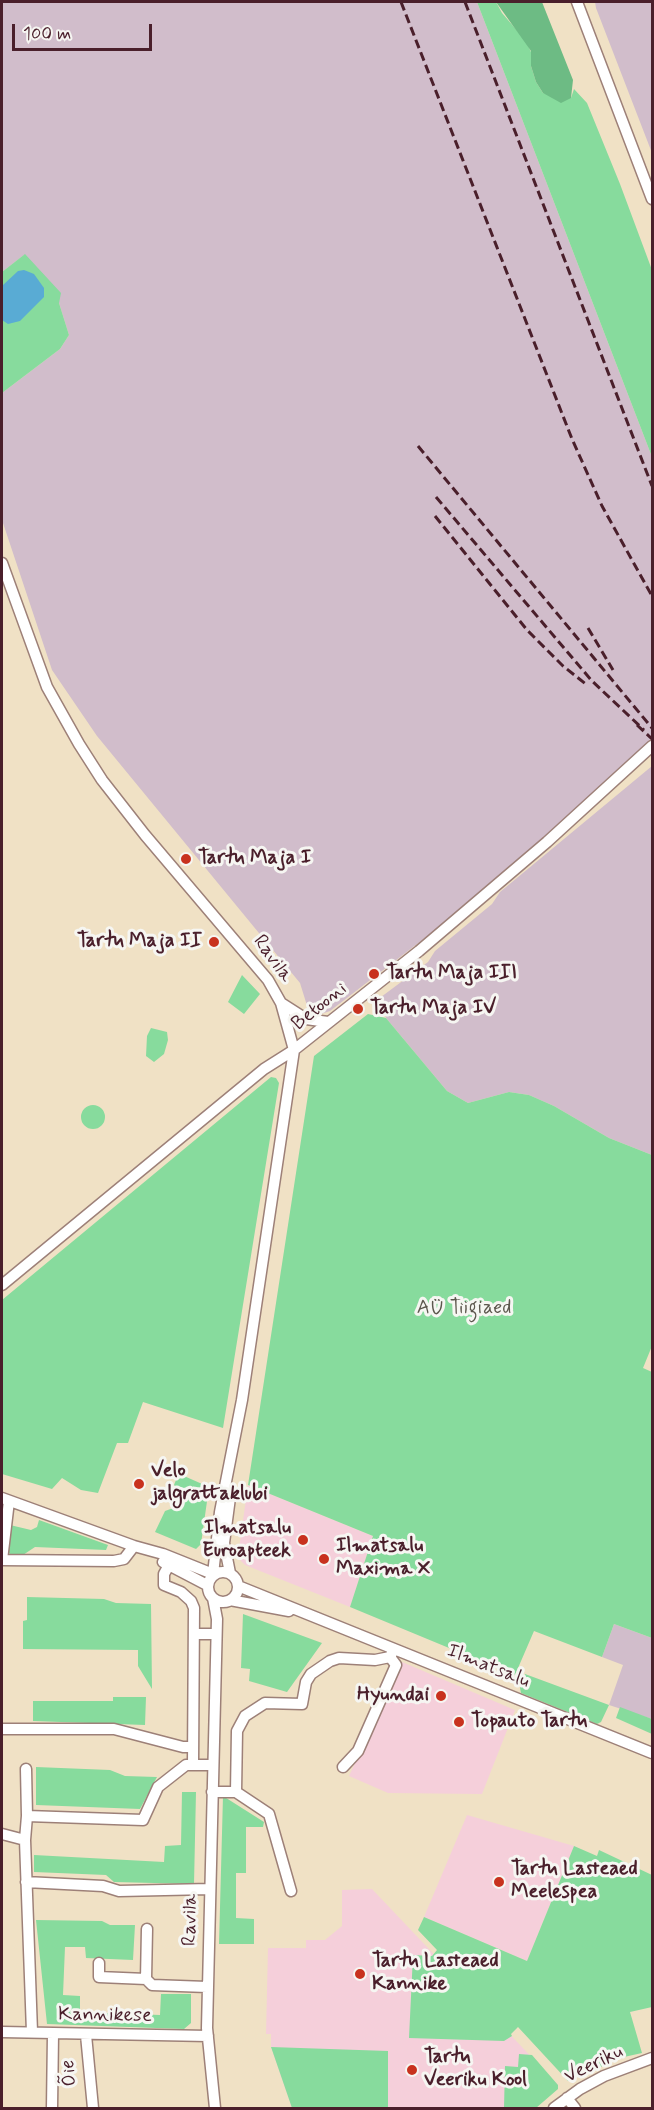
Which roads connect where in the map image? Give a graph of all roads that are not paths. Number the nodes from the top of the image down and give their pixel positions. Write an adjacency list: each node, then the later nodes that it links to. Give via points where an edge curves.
1 (577, 2): 2 (street)
2 (652, 199)
3 (2, 563): 5 (street, Ravila, via 47,687 79,744 102,780 268,980)
4 (652, 746): 6 (street, Betooni, via 519,866)
5 (281, 1003): 6 (street, via 306,1019); 7 (street, Ravila)
6 (328, 1022): 7 (street, Betooni)
7 (294, 1050): 8 (street, Betooni, via 264,1069); 9 (street, Ravila)
8 (2, 1286)
9 (235, 1442): 13 (street, Ravila, via 224,1543); 14 (street, Ravila, via 220,1512)
10 (5, 1500): 11 (street); 11 (street, via 2,1560 114,1561 124,1559)
11 (134, 1546): 12 (street); 14 (street)
12 (169, 1564): 15 (street); 21 (street, via 164,1585 191,1601)
13 (230, 1573): 14 (street); 16 (street)
14 (213, 1574): 15 (street)
15 (207, 1585): 17 (street)
16 (238, 1586): 18 (street, via 236,1594); 19 (street, Ilmatsalu)
17 (213, 1598): 18 (street); 20 (street, Ravila)
18 (227, 1601): 19 (street, Ilmatsalu); 20 (street, Ravila)
19 (310, 1615): 23 (street, Ilmatsalu)
20 (217, 1619): 22 (street, Ravila)
21 (194, 1634): 22 (street); 25 (street)
22 (216, 1634): 26 (street, Ravila)
23 (392, 1653): 28 (street, Ilmatsalu); 31 (street, via 396,1665 358,1751); 34 (street, via 375,1660 330,1661 311,1674 302,1704 265,1703 245,1716 237,1731)
24 (2, 1728): 27 (street, via 114,1729)
25 (194, 1732): 26 (street); 27 (street)
26 (213, 1732): 30 (street, Ravila)
27 (193, 1747): 29 (street)
28 (652, 1753)
29 (193, 1765): 30 (street); 35 (street, via 186,1765 158,1787 143,1820)
30 (212, 1765): 33 (street, Ravila)
31 (343, 1767)
32 (26, 1769): 35 (street)
33 (212, 1792): 34 (street); 39 (street, Ravila)
34 (236, 1792): 40 (street, via 269,1814)
35 (27, 1816): 37 (street)
36 (2, 1834): 37 (street)
37 (25, 1840): 38 (street)
38 (26, 1882): 39 (street, via 119,1890); 46 (street)
39 (210, 1889): 44 (street, Ravila)
40 (291, 1891)
41 (147, 1929): 43 (street)
42 (99, 1963): 43 (street, via 99,1977)
43 (146, 1979): 44 (street, via 152,1985)
44 (207, 1986): 49 (street, Ravila)
45 (2, 2032): 46 (street, Kannikese)
46 (32, 2032): 47 (street, Kannikese)
47 (53, 2034): 48 (street, Kannikese); 52 (street)
48 (86, 2035): 49 (street, Kannikese); 53 (street, Õie)
49 (208, 2036): 54 (street, Ravila)
50 (652, 2058): 51 (street, Veeriku, via 604,2076)
51 (567, 2098): 55 (street, Veeriku); 56 (street)
52 (52, 2109)
53 (93, 2109)
54 (215, 2109)
55 (554, 2109)
56 (575, 2109)

